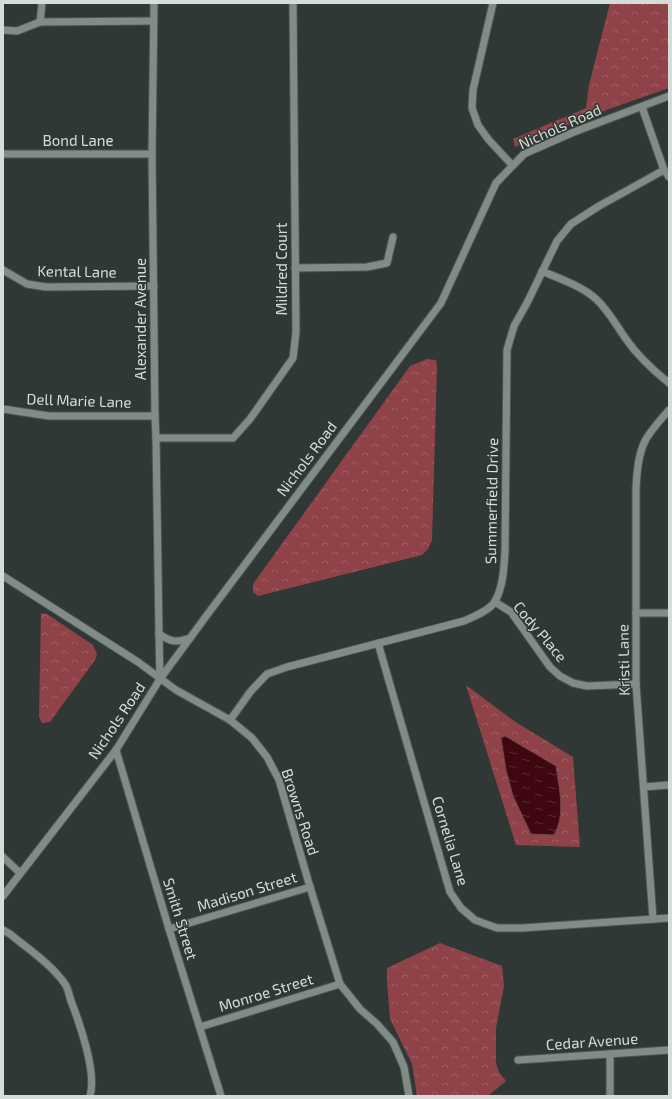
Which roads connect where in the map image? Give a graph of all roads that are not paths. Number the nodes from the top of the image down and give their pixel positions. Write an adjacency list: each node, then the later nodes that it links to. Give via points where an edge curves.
1 (42, 3): 6 (street)
2 (154, 3): 5 (street, Alexander Avenue)
3 (293, 3): 16 (street, Mildred Court)
4 (493, 3): 12 (street, via 473,90 472,108 478,125)
5 (154, 21): 6 (street); 11 (street, Alexander Avenue)
6 (40, 22): 7 (street, via 17,32)
7 (3, 30)
8 (669, 96): 9 (street, Nichols Road)
9 (642, 107): 12 (street, Nichols Road, via 524,154); 13 (street)
10 (3, 154): 11 (street, Bond Lane)
11 (152, 154): 19 (street, Alexander Avenue)
12 (512, 165): 30 (street, Nichols Road, via 496,183 441,303)
13 (664, 170): 14 (street); 18 (street, Summerfield Drive, via 571,224 557,241)
14 (669, 177)
15 (393, 237): 16 (street, via 387,263 366,267)
16 (296, 268): 24 (street, Mildred Court, via 296,332 293,358 250,419 233,438)
17 (3, 270): 19 (street, Kental Lane, via 27,284 46,287)
18 (542, 271): 20 (street, via 575,285 596,299 613,318 627,340); 26 (street, Summerfield Drive, via 514,326 507,350 504,575)
19 (154, 286): 23 (street, Alexander Avenue)
20 (669, 383)
21 (3, 409): 23 (street, Dell Marie Lane, via 49,416)
22 (669, 410): 27 (street, Kristi Lane, via 646,439 637,470)
23 (155, 416): 24 (street, Alexander Avenue)
24 (156, 438): 29 (street, Alexander Avenue)
25 (3, 576): 32 (street, Browns Road, via 138,662)
26 (495, 602): 31 (street, via 464,621); 33 (street, Cody Place, via 511,612 550,667 560,676 573,683 587,686)
27 (636, 613): 28 (street); 33 (street, Kristi Lane)
28 (669, 613)
29 (159, 634): 30 (street, via 167,640 177,642); 32 (street, Alexander Avenue)
30 (191, 638): 32 (street, Nichols Road)
31 (378, 643): 34 (street, via 267,674); 43 (street, Cornelia Lane, via 450,892 461,908 476,920 497,928)
32 (160, 679): 34 (street, Browns Road); 35 (street, Nichols Road)
33 (636, 684): 37 (street, Kristi Lane)
34 (230, 720): 40 (street, Browns Road, via 252,738 267,757 279,780)
35 (116, 750): 39 (street, Nichols Road); 44 (street, Smith Street)
36 (669, 785): 37 (street)
37 (644, 787): 43 (street, Kristi Lane)
38 (3, 857): 39 (street)
39 (20, 873): 41 (street, Nichols Road)
40 (310, 887): 44 (street, Madison Street); 46 (street, Browns Road)
41 (3, 896)
42 (669, 918): 43 (street, Cornelia Lane)
43 (653, 919)
44 (169, 929): 47 (street, Smith Street)
45 (3, 930): 51 (street, via 49,966 65,984 87,1051 92,1089)
46 (340, 984): 47 (street, Monroe Street); 53 (street, Browns Road, via 360,1009 393,1042 404,1067)
47 (200, 1027): 52 (street, Smith Street)
48 (669, 1050): 49 (street, Cedar Avenue)
49 (610, 1054): 50 (street, Cedar Avenue); 54 (street)
50 (518, 1060)
51 (90, 1096)
52 (221, 1096)
53 (409, 1096)
54 (610, 1096)

